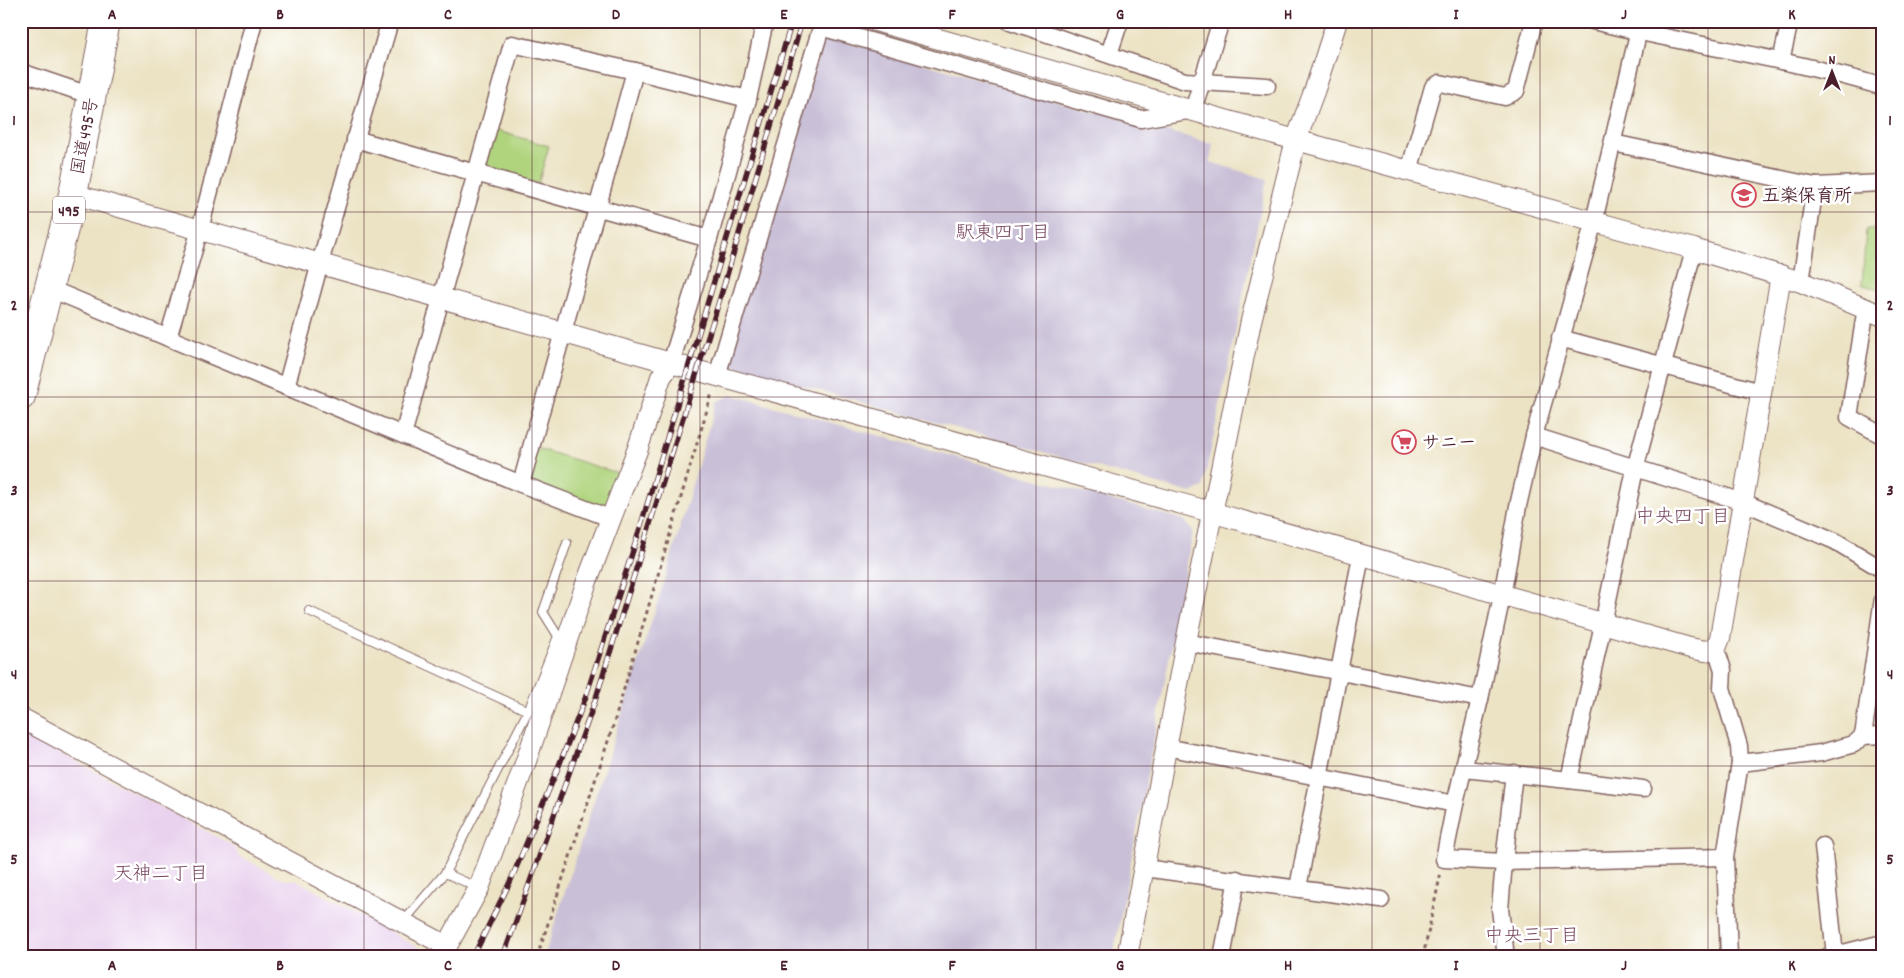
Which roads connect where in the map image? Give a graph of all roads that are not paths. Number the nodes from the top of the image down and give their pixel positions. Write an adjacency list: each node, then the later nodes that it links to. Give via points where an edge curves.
1 (106, 21): 22 (highway, 国道495号 / 495)
2 (254, 21): 35 (street)
3 (390, 21): 25 (street)
4 (765, 21): 23 (street)
5 (875, 21): 24 (street)
6 (1120, 21): 15 (street)
7 (1221, 21): 19 (street)
8 (1337, 21): 26 (street)
9 (1534, 21): 28 (street, via 1516,91 1506,97 1440,83 1433,87)
10 (1594, 21): 14 (street)
11 (1790, 21): 16 (street)
12 (1016, 22): 15 (street)
13 (822, 24): 24 (street, via 1141,119); 49 (street)
14 (1640, 27): 16 (street); 27 (street)
15 (1109, 54): 19 (street, via 1185,80)
16 (1781, 61): 21 (street)
17 (635, 71): 23 (street); 29 (street, via 512,44); 33 (street)
18 (21, 72): 22 (street)
19 (1201, 81): 20 (street); 24 (street)
20 (1267, 86)
21 (1883, 87)
22 (92, 96): 32 (highway, 国道495号 / 495)
23 (748, 99): 36 (street)
24 (1193, 110): 26 (street)
25 (355, 139): 29 (street); 38 (street)
26 (1296, 140): 28 (street); 59 (street, via 1251,321)
27 (1613, 143): 31 (street); 34 (street)
28 (1409, 171): 34 (street)
29 (476, 173): 33 (street); 42 (street)
30 (1883, 183): 31 (street)
31 (1815, 186): 40 (street)
32 (73, 194): 35 (street); 41 (highway, 国道495号 / 495)
33 (597, 207): 36 (street); 44 (street)
34 (1594, 221): 37 (street); 46 (street)
35 (200, 229): 38 (street); 45 (street)
36 (709, 239): 47 (street)
37 (1694, 249): 39 (street); 48 (street)
38 (320, 263): 42 (street); 50 (street)
39 (1781, 275): 40 (street); 51 (street)
40 (1801, 282): 43 (street)
41 (48, 288): 45 (street); 52 (highway, 国道495号 / 495)
42 (441, 297): 44 (street); 53 (street)
43 (1874, 311): 55 (street, via 1849,417)
44 (564, 332): 47 (street); 57 (street)
45 (168, 338): 50 (street)
46 (1560, 338): 48 (street); 54 (street)
47 (671, 363): 49 (street); 60 (street, via 661,377)
48 (1662, 366): 51 (street); 56 (street)
49 (717, 376): 59 (street)
50 (286, 387): 53 (street)
51 (1761, 392): 58 (street)
52 (21, 396)
53 (403, 435): 57 (street)
54 (1534, 436): 56 (street); 64 (street)
55 (1883, 436)
56 (1634, 469): 58 (street); 67 (street)
57 (521, 484): 60 (street)
58 (1743, 502): 63 (street, via 1835,541); 69 (street)
59 (1211, 512): 62 (street); 68 (street)
60 (612, 519): 90 (street)
61 (567, 543): 72 (lane, via 543,612 558,636)
62 (1361, 556): 64 (street); 70 (street)
63 (1883, 570)
64 (1502, 596): 67 (street); 71 (street)
65 (1883, 598): 75 (street)
66 (309, 611): 72 (lane)
67 (1603, 624): 69 (street, via 1690,648 1705,651); 81 (street)
68 (1186, 642): 70 (street); 76 (street)
69 (1716, 648): 77 (street)
70 (1339, 672): 71 (street); 80 (street)
71 (1480, 699): 78 (street)
72 (528, 711): 88 (lane)
73 (21, 718): 93 (street)
74 (1883, 735): 75 (street)
75 (1864, 736): 77 (street, via 1854,744 1821,753)
76 (1166, 747): 80 (street); 87 (street)
77 (1740, 763): 85 (street)
78 (1464, 768): 79 (street); 83 (street)
79 (1514, 774): 81 (street); 86 (street)
80 (1319, 777): 83 (street); 91 (street)
81 (1569, 780): 82 (street)
82 (1643, 789)
83 (1455, 804): 86 (street, via 1444,859)
84 (1823, 846): 96 (street)
85 (1725, 857): 86 (street); 100 (street)
86 (1504, 862): 99 (street, via 1500,909)
87 (1144, 868): 89 (street); 97 (street)
88 (444, 872): 90 (lane); 93 (lane)
89 (1237, 879): 91 (street); 98 (street)
90 (479, 888): 95 (street)
91 (1298, 888): 92 (street)
92 (1381, 900)
93 (403, 923): 95 (street)
94 (1883, 943): 96 (street)
95 (444, 952)
96 (1831, 956)
97 (1127, 957)
98 (1222, 957)
99 (1506, 957)
100 (1729, 957)

